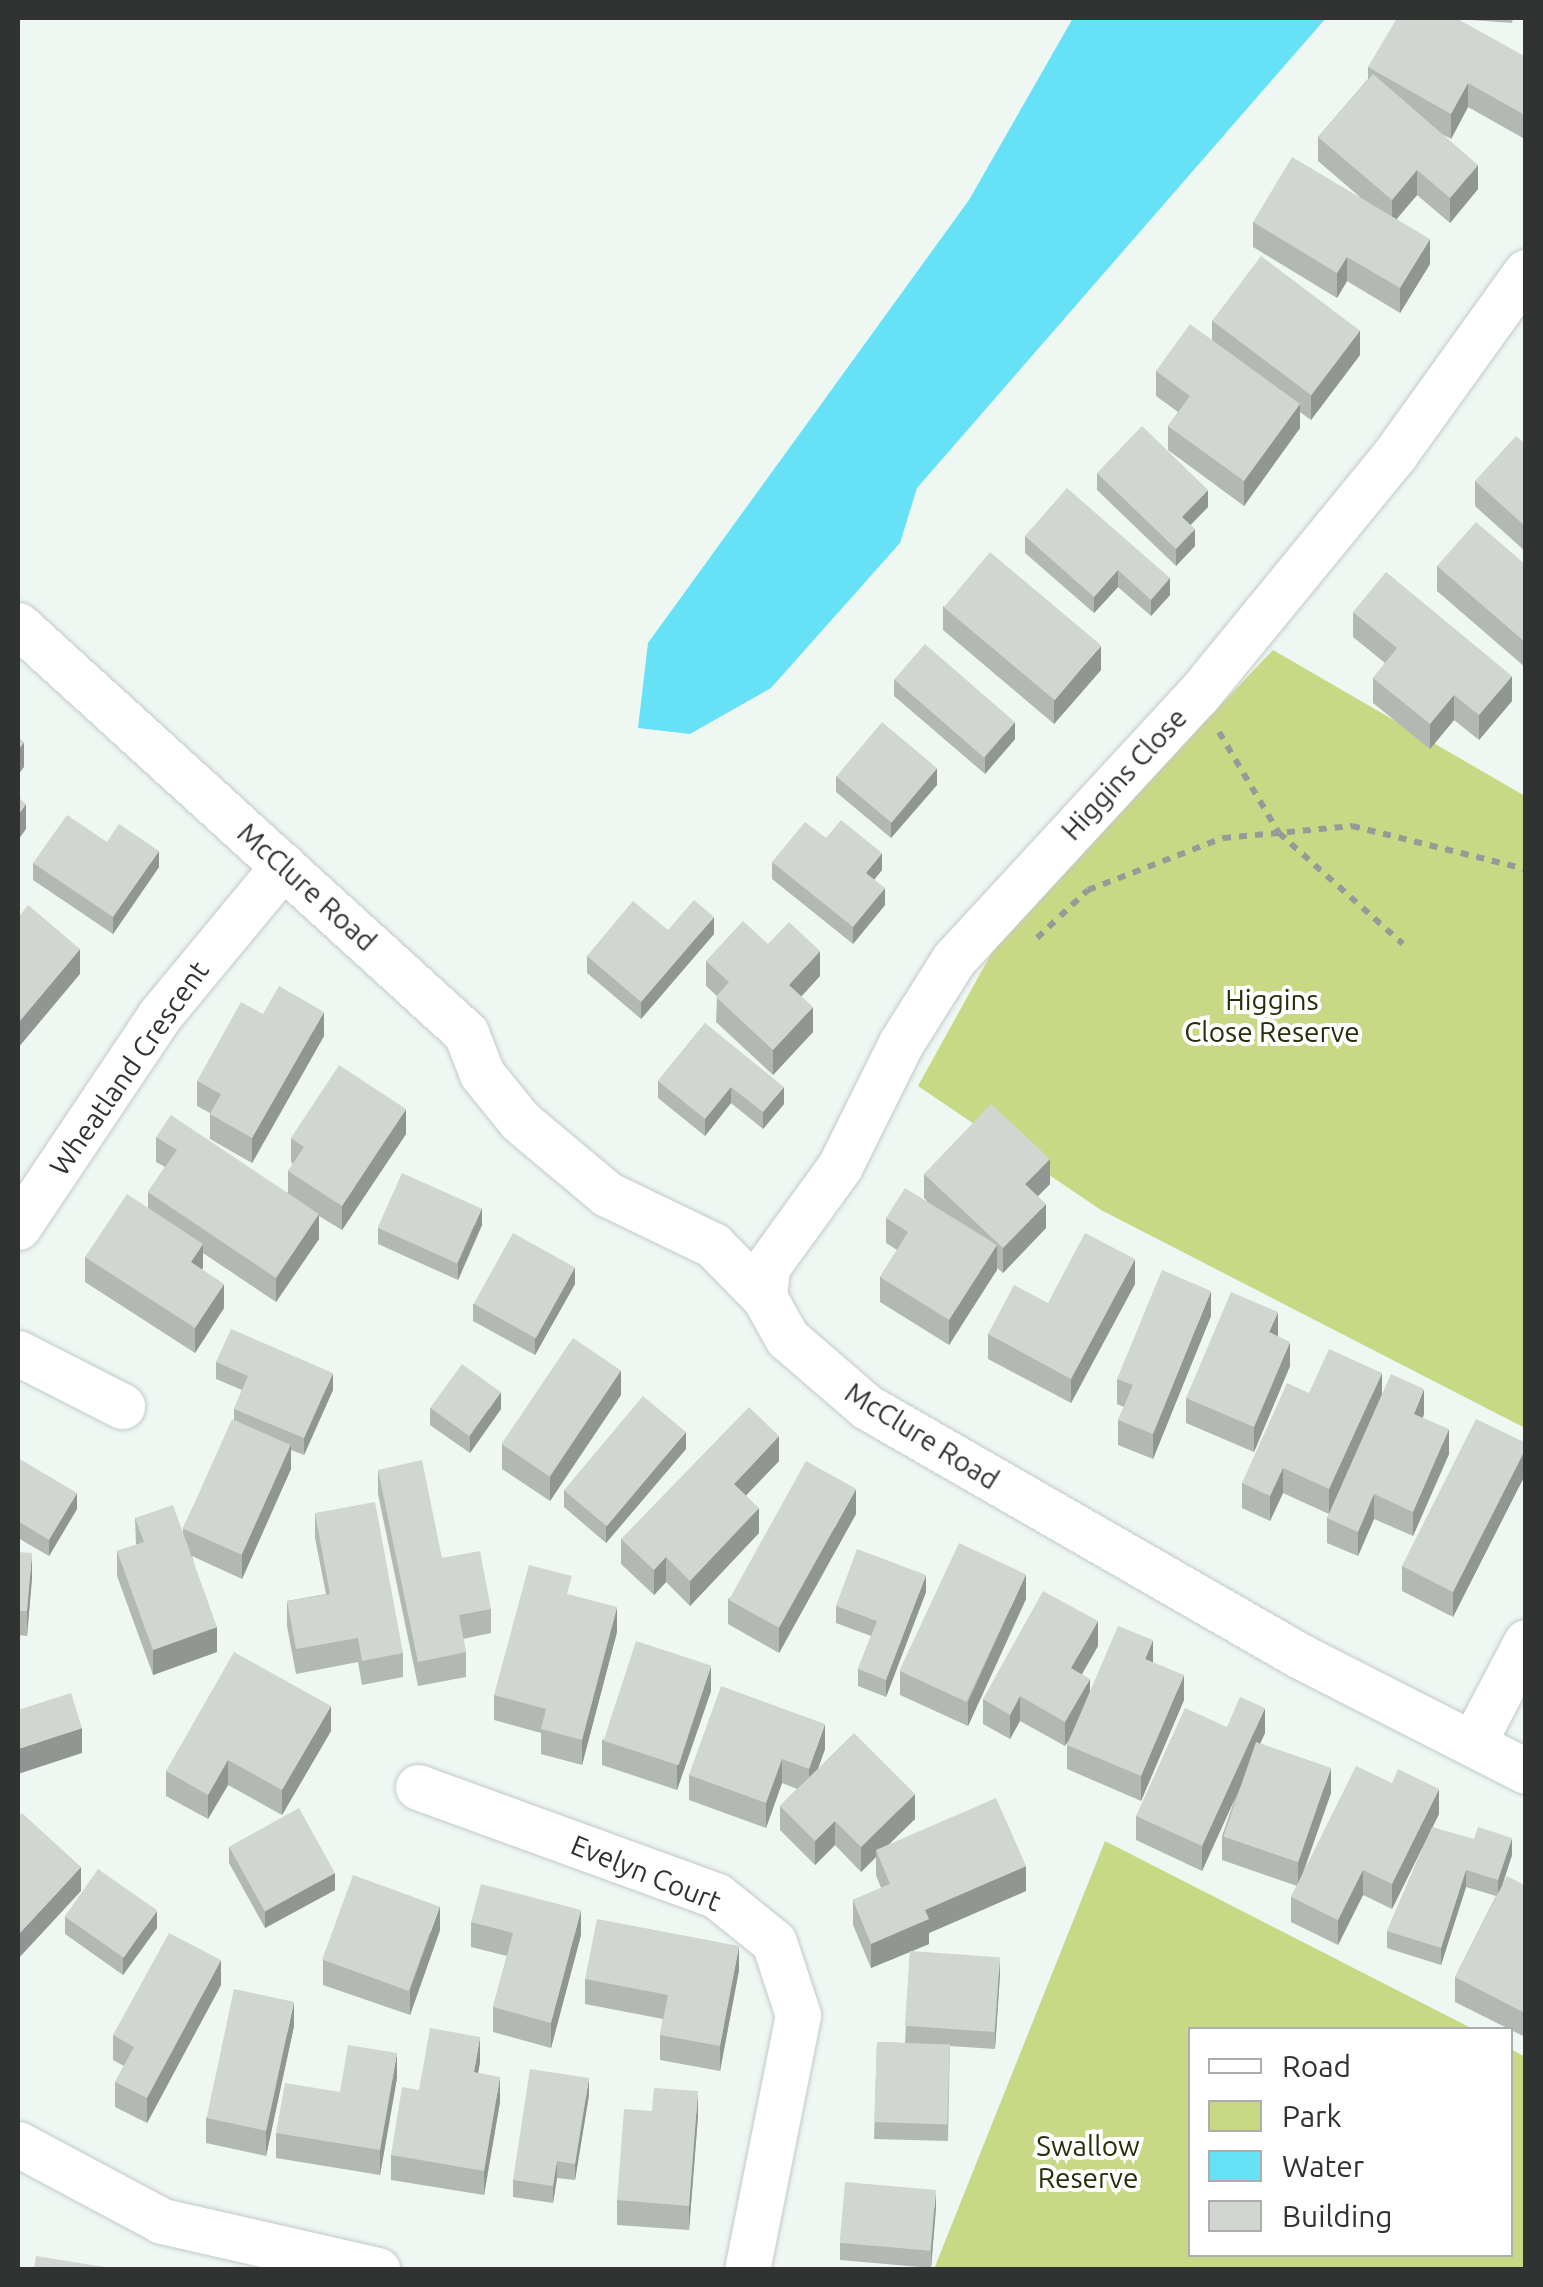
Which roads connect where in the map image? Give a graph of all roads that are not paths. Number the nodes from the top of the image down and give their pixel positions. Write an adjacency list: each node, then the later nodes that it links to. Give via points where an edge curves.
1 (1526, 272): 5 (street, Higgins Close, via 1395,454 1197,696 954,959 901,1043 840,1166 767,1267)
2 (18, 624): 3 (street, McClure Road)
3 (283, 866): 4 (street, Wheatland Crescent, via 159,1016); 5 (street, McClure Road, via 466,1033 493,1090 520,1121 607,1194 713,1245)
4 (18, 1227)
5 (764, 1297): 9 (street, McClure Road, via 787,1338 867,1408 1300,1656)
6 (18, 1353): 7 (street)
7 (122, 1406)
8 (1526, 1642): 9 (street)
9 (1473, 1744): 10 (street, McClure Road)
10 (1526, 1770)
11 (418, 1786): 14 (street, Evelyn Court, via 717,1896 774,1942 798,2015)
12 (18, 2144): 13 (street, via 162,2222)
13 (378, 2270)
14 (748, 2270)

